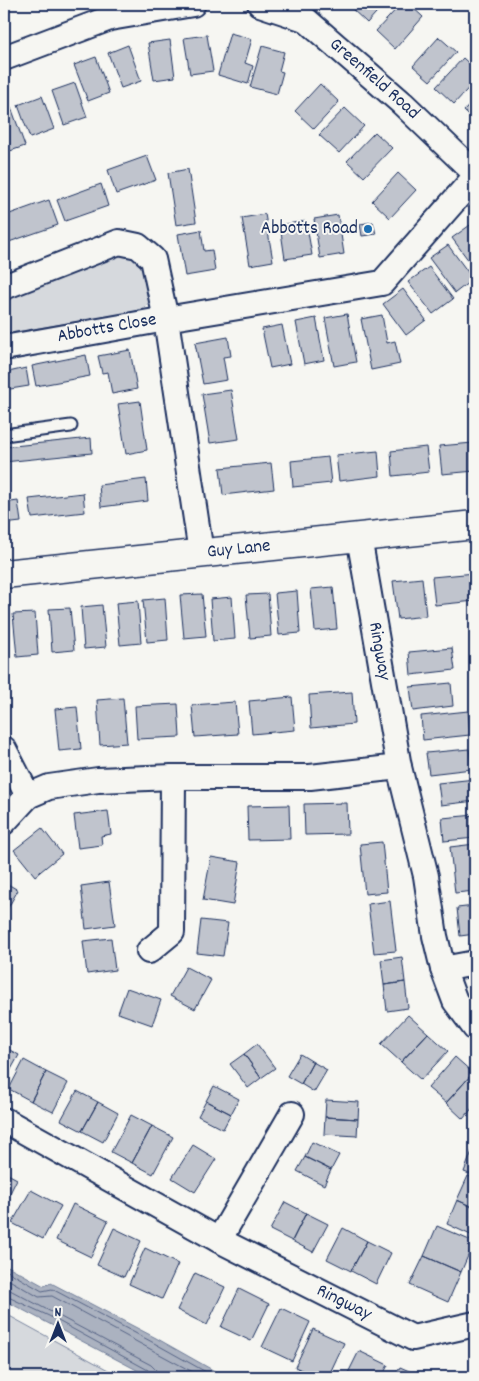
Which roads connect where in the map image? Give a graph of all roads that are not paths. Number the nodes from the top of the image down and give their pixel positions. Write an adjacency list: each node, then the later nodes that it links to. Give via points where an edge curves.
1 (192, 4): 3 (street, via 110,18)
2 (260, 4): 4 (street, Greenfield Road, via 305,19 402,103)
3 (4, 58)
4 (475, 173)
5 (475, 177): 7 (street, via 382,283)
6 (4, 287): 7 (street, Abbotts Close, via 119,242 138,246 153,259)
7 (166, 319): 8 (street, Abbotts Close); 13 (street)
8 (4, 348)
9 (71, 426): 10 (lane)
10 (4, 435)
11 (475, 524): 12 (street, Guy Lane)
12 (358, 537): 13 (street, Guy Lane); 16 (street, Ringway)
13 (201, 553): 14 (street, Guy Lane)
14 (4, 574)
15 (4, 749): 18 (street)
16 (399, 767): 17 (street, via 310,777); 22 (street, Ringway, via 426,876 435,936)
17 (173, 778): 18 (street, via 98,780 50,788); 20 (street, via 172,932)
18 (28, 796): 19 (street)
19 (4, 822)
20 (149, 951)
21 (475, 963): 22 (street)
22 (444, 969): 23 (street, Ringway, via 455,1000)
23 (475, 1028)
24 (292, 1114): 26 (street)
25 (4, 1120): 26 (street, Ringway)
26 (219, 1240): 27 (street, Ringway, via 413,1338)
27 (475, 1324)

